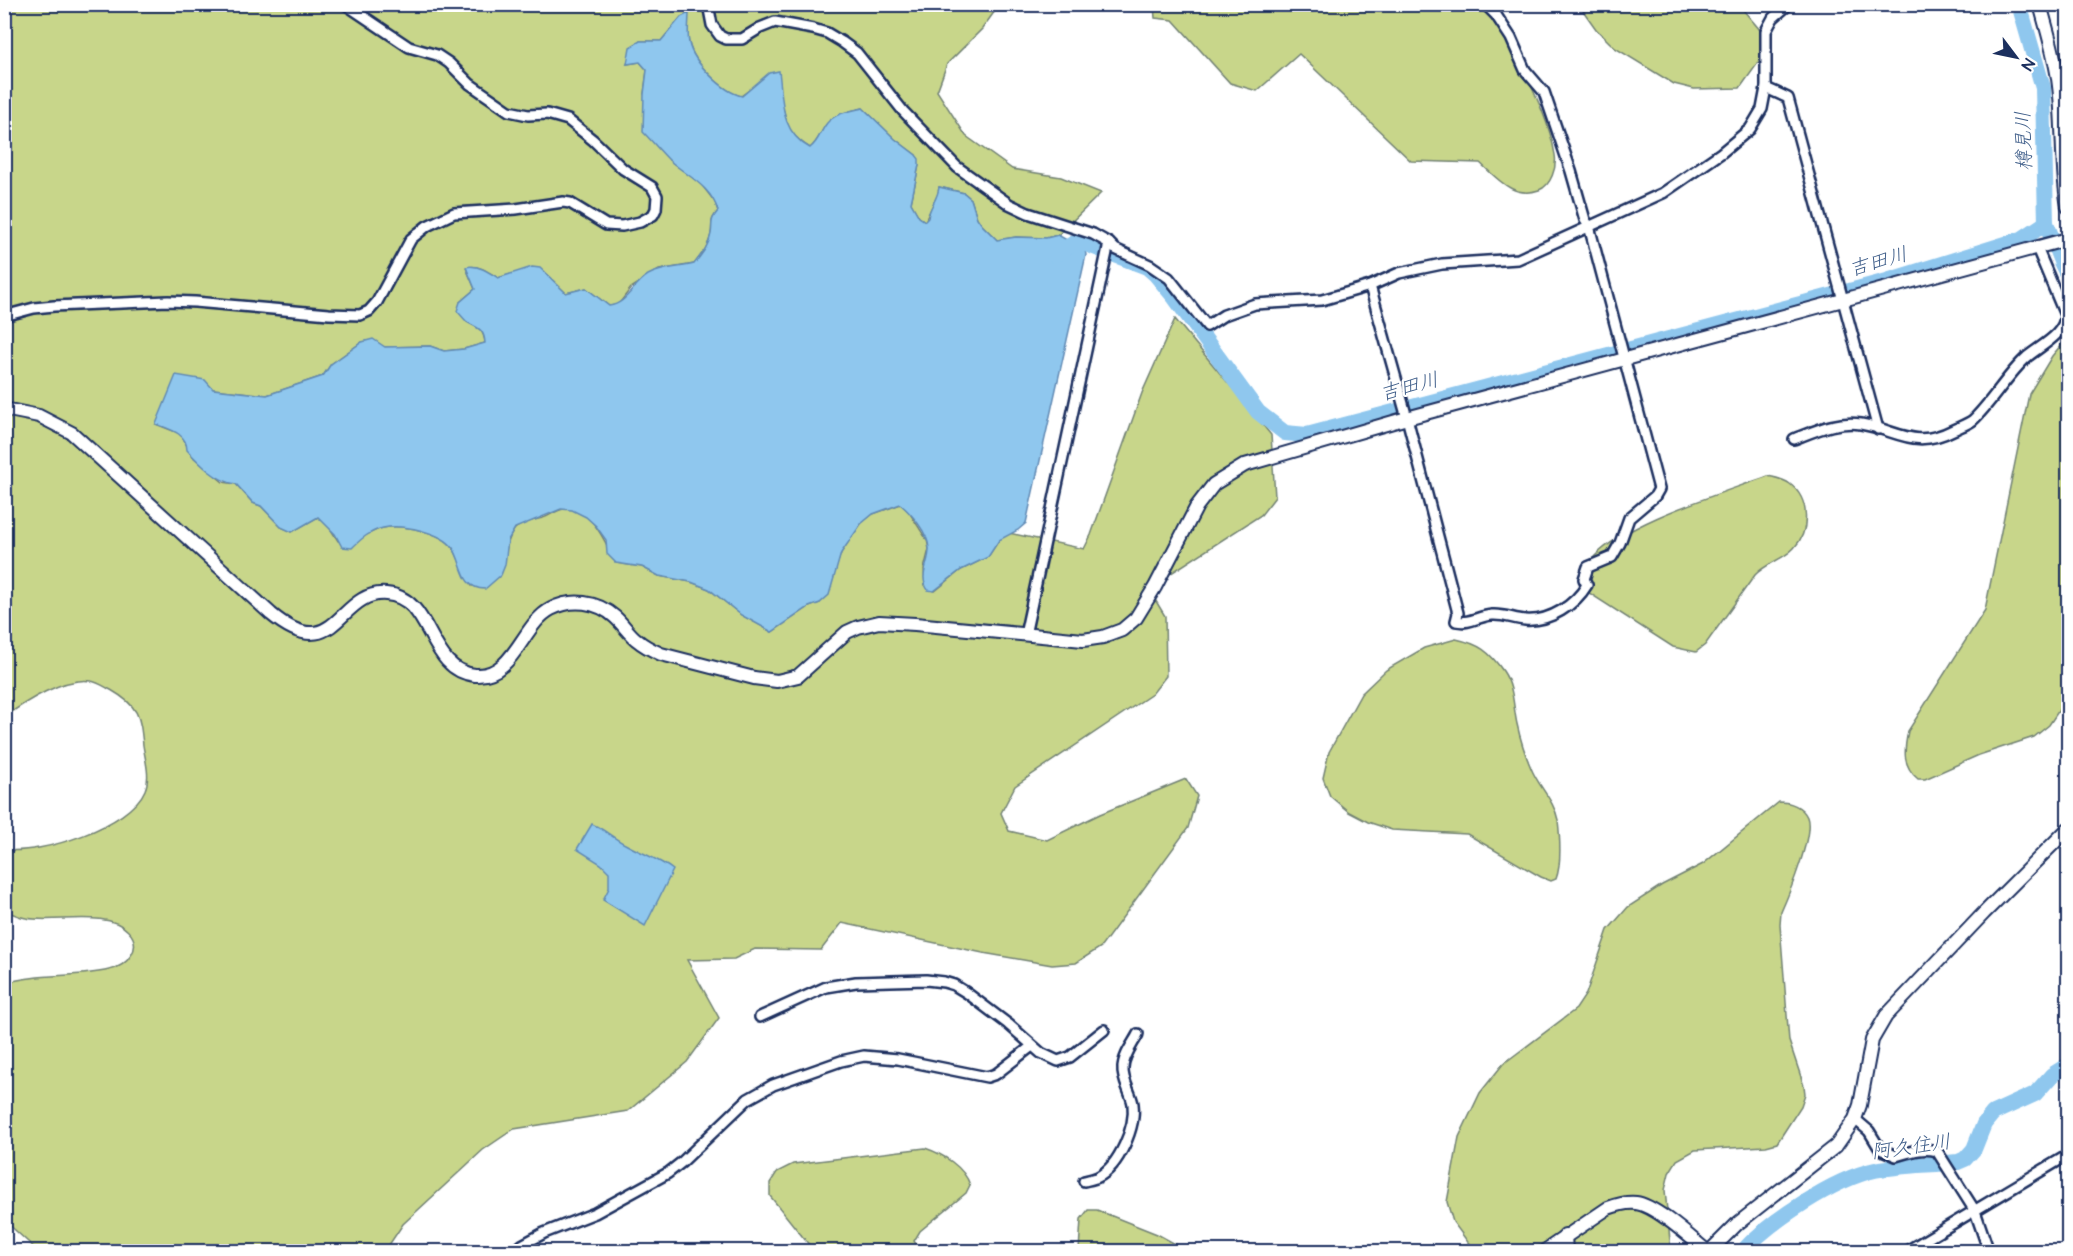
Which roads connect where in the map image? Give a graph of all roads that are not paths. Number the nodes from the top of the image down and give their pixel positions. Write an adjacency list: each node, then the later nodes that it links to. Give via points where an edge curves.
1 (345, 4): 15 (street, via 409,47 437,55 509,111 560,117 578,127 623,169 656,191 658,202 652,215 640,222 606,225 563,202 454,213 411,239 377,302 360,315 168,301 54,306)
2 (708, 4): 11 (street, via 712,25 726,39 742,39 775,22 827,33 857,53 903,111 957,167 994,195 1028,213)
3 (1485, 4): 9 (street, via 1506,30 1525,70 1544,92)
4 (1789, 4): 7 (street, via 1773,18 1766,31)
5 (2040, 4): 6 (street)
6 (2064, 86): 8 (street)
7 (1766, 88): 9 (street, via 1762,109 1734,143 1663,192); 14 (street, via 1788,99)
8 (2068, 207)
9 (1588, 226): 13 (street, via 1518,259 1442,264 1399,273); 16 (street)
10 (2068, 239): 12 (street)
11 (1109, 243): 13 (street, via 1169,278 1207,326 1255,304 1322,300); 21 (street)
12 (2040, 247): 14 (street); 19 (street, via 2065,315 2061,330 2025,359 1972,421 1940,437 1921,440)
13 (1370, 286): 18 (street)
14 (1844, 301): 16 (street); 19 (street)
15 (4, 316)
16 (1624, 360): 18 (street); 18 (street, via 1659,492 1629,518 1612,557 1588,567 1584,579 1587,585 1581,595 1562,611 1537,619 1496,614 1466,623 1456,621 1458,613)
17 (4, 409): 21 (street, via 39,416 72,433 288,627 308,634 316,632 330,627 369,597 397,596 414,607 447,663 474,675 502,666 544,613 579,602 614,616 634,639 661,654 777,681 798,676 847,632 869,624 892,622)
18 (1407, 418): 21 (street, via 1245,465 1214,484 1197,506 1143,608 1122,630 1083,640)
19 (1878, 429): 20 (street, via 1859,424 1837,425)
20 (1794, 439)
21 (1025, 635)
22 (2068, 829): 27 (street, via 1886,1016 1872,1041)
23 (760, 1017): 26 (street, via 826,987 926,980 954,985 967,993)
24 (1104, 1030): 26 (street, via 1070,1057 1058,1061)
25 (1138, 1034): 29 (street, via 1123,1068 1133,1105 1128,1139 1112,1165 1098,1177)
26 (1032, 1046): 32 (street, via 987,1077 864,1056 774,1085 748,1099 668,1173 604,1209 544,1233)
27 (1854, 1119): 30 (street, via 1869,1131 1880,1149 1896,1156 1915,1150 1937,1151); 35 (street, via 1836,1146)
28 (2068, 1155): 30 (street)
29 (1084, 1181)
30 (1975, 1211): 36 (street); 37 (street)
31 (1565, 1235): 33 (street); 34 (street); 35 (street, via 1608,1208 1637,1203 1650,1207)
32 (514, 1251)
33 (1543, 1251)
34 (1566, 1251)
35 (1708, 1251)
36 (1905, 1251)
37 (1989, 1251)

